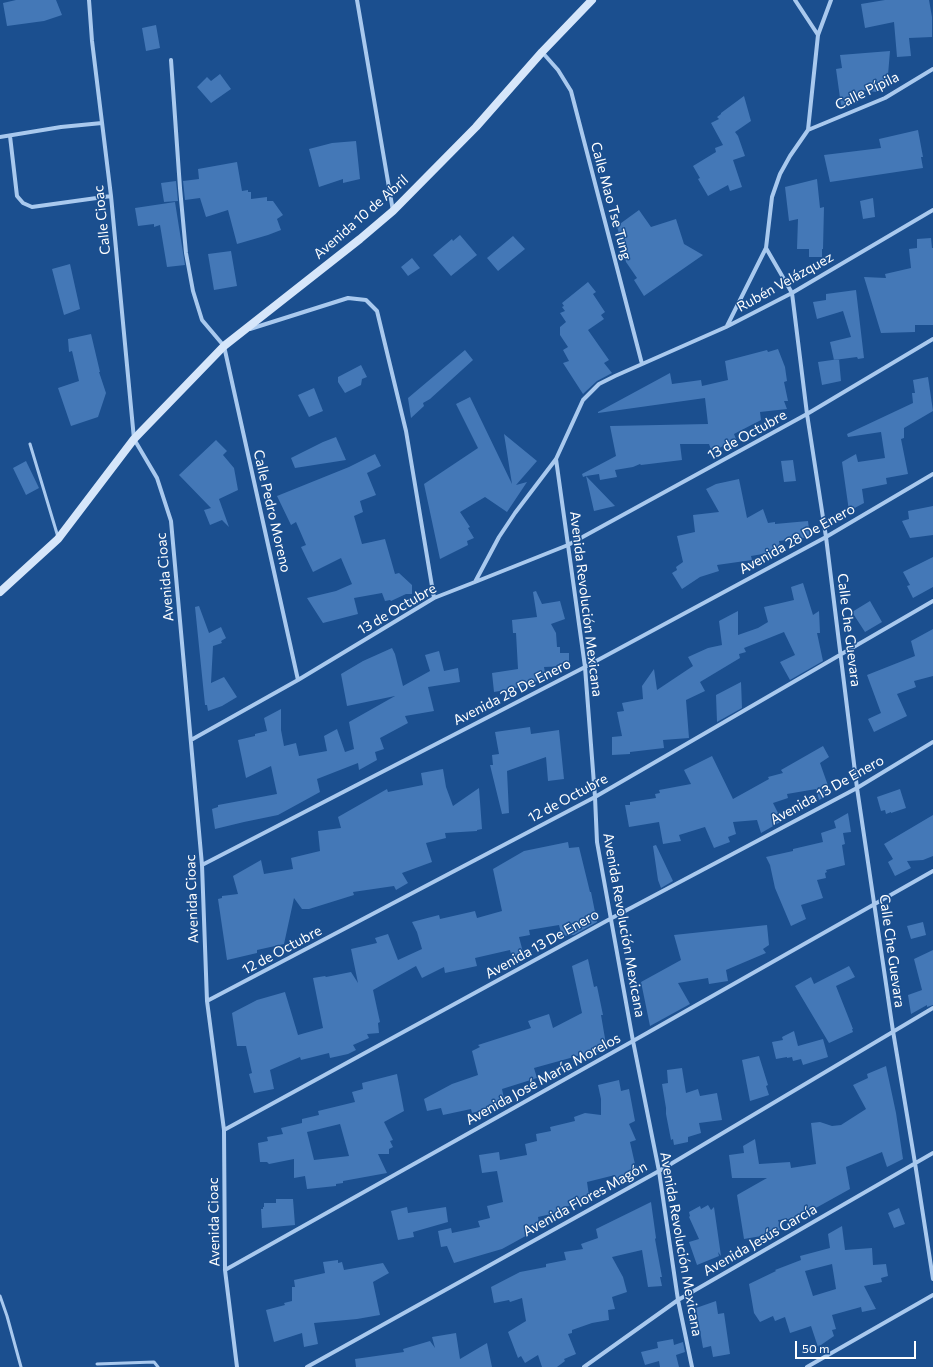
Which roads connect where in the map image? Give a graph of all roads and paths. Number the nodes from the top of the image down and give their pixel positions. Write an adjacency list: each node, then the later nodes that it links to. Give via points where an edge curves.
1 (89, 0): 10 (street, Calle Cioac)
2 (357, 0): 15 (street)
3 (592, 0): 7 (street, Avenida 10 de Abril)
4 (795, 0): 6 (street)
5 (832, 0): 6 (street)
6 (818, 35): 11 (street)
7 (542, 52): 15 (street, Avenida 10 de Abril, via 476,128); 23 (street, Calle Mao Tse Tung, via 571,90)
8 (171, 60): 22 (street, via 186,253 193,291 202,320)
9 (933, 69): 11 (street, Calle Pípila, via 885,98)
10 (102, 124): 12 (street, via 61,127); 14 (street, Calle Cioac)
11 (808, 130): 17 (street, via 780,174 772,197)
12 (10, 136): 13 (street); 14 (street, via 17,196 23,203 32,206)
13 (0, 137)
14 (111, 196): 25 (street, Calle Cioac)
15 (393, 210): 20 (street, Avenida 10 de Abril)
16 (933, 210): 18 (street, Rubén Velázquez)
17 (766, 248): 18 (street, Calle Che Guevara); 19 (street)
18 (792, 293): 19 (street, Rubén Velázquez); 24 (street, Calle Che Guevara)
19 (726, 327): 23 (street, Rubén Velázquez)
20 (244, 331): 22 (street, Avenida 10 de Abril); 34 (street, via 348,298 366,300 377,311 406,430)
21 (933, 339): 24 (street, 13 de Octubre)
22 (224, 346): 25 (street, Avenida 10 de Abril); 38 (street, Calle Pedro Moreno)
23 (642, 364): 27 (street, via 599,384 583,400)
24 (807, 414): 29 (street, Calle Che Guevara); 31 (street, 13 de Octubre)
25 (134, 439): 30 (street, Avenida 10 de Abril); 39 (street, Avenida Cioac, via 157,478 171,521)
26 (30, 444): 30 (lane)
27 (556, 459): 31 (street, Avenida Revolución Mexicana); 32 (street, via 503,531)
28 (933, 474): 29 (street, Avenida 28 De Enero)
29 (826, 537): 36 (street, Calle Che Guevara); 37 (street, Avenida 28 De Enero)
30 (58, 539): 33 (street, Avenida 10 de Abril)
31 (568, 545): 32 (street, 13 de Octubre); 37 (street, Avenida Revolución Mexicana)
32 (475, 582): 34 (street, 13 de Octubre)
33 (0, 592)
34 (434, 598): 38 (street, 13 de Octubre)
35 (933, 601): 36 (street, 12 de Octubre)
36 (841, 654): 41 (street, Calle Che Guevara); 42 (street, 12 de Octubre)
37 (585, 667): 42 (street, Avenida Revolución Mexicana); 43 (street, Avenida 28 De Enero)
38 (298, 680): 39 (street, 13 de Octubre)
39 (191, 740): 43 (street, Avenida Cioac)
40 (933, 742): 41 (street, Avenida 13 De Enero)
41 (857, 788): 45 (street, Calle Che Guevara); 46 (street, Avenida 13 De Enero)
42 (595, 797): 46 (street, Avenida Revolución Mexicana, via 597,842); 47 (street, 12 de Octubre)
43 (202, 865): 47 (street, Avenida Cioac)
44 (933, 871): 45 (street, Avenida José María Morelos)
45 (874, 904): 49 (street, Calle Che Guevara); 50 (street, Avenida José María Morelos)
46 (610, 919): 50 (street, Avenida Revolución Mexicana); 51 (street, Avenida 13 De Enero)
47 (207, 1002): 51 (street, Avenida Cioac)
48 (933, 1008): 49 (street, Avenida Flores Magón)
49 (893, 1031): 53 (street, Calle Che Guevara); 54 (street, Avenida Flores Magón)
50 (633, 1041): 54 (street, Avenida Revolución Mexicana); 55 (street, Avenida José María Morelos)
51 (224, 1130): 55 (street, Avenida Cioac)
52 (933, 1153): 53 (street, Avenida Jesús García)
53 (916, 1163): 56 (street, Calle Che Guevara); 59 (street, Avenida Jesús García)
54 (659, 1171): 59 (street, Avenida Revolución Mexicana); 64 (street, Avenida Flores Magón)
55 (225, 1270): 63 (street, Avenida Cioac)
56 (933, 1279)
57 (933, 1295): 67 (street)
58 (0, 1296): 61 (lane)
59 (678, 1300): 65 (street, Avenida Jesús García); 66 (street, Avenida Revolución Mexicana)
60 (97, 1364): 62 (lane, via 154,1362)
61 (21, 1367)
62 (158, 1367)
63 (237, 1367)
64 (307, 1367)
65 (584, 1367)
66 (692, 1367)
67 (807, 1367)

